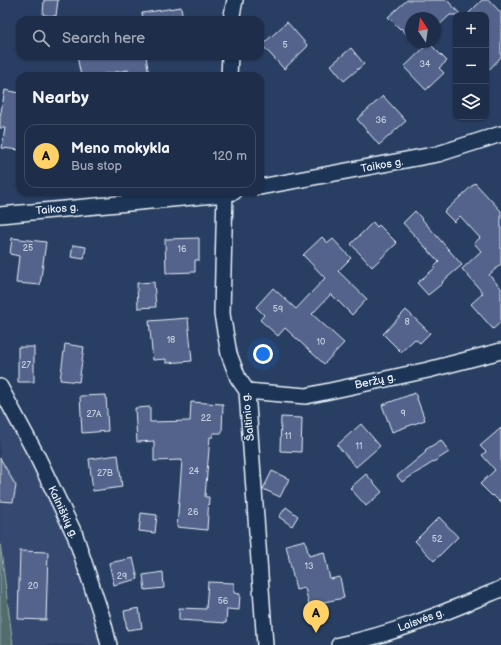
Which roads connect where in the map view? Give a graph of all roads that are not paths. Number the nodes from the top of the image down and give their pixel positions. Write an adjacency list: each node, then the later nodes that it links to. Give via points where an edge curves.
1 (235, 0): 2 (street)
2 (233, 16)
3 (230, 60): 4 (street)
4 (230, 72)
5 (501, 134): 6 (street, Taikos g., via 438,154)
6 (264, 186)
7 (188, 196): 9 (street, Taikos g.)
8 (228, 196): 12 (street, Šaltinio g., via 222,314 229,354 238,378)
9 (0, 215)
10 (501, 351): 12 (street, Beržų g., via 428,370 306,396)
11 (0, 387): 14 (street, Kalniškių g., via 36,454 75,536)
12 (247, 392): 15 (street, Šaltinio g.)
13 (501, 589): 16 (street, Laisvės g., via 413,624)
14 (109, 645)
15 (265, 645)
16 (339, 645)

